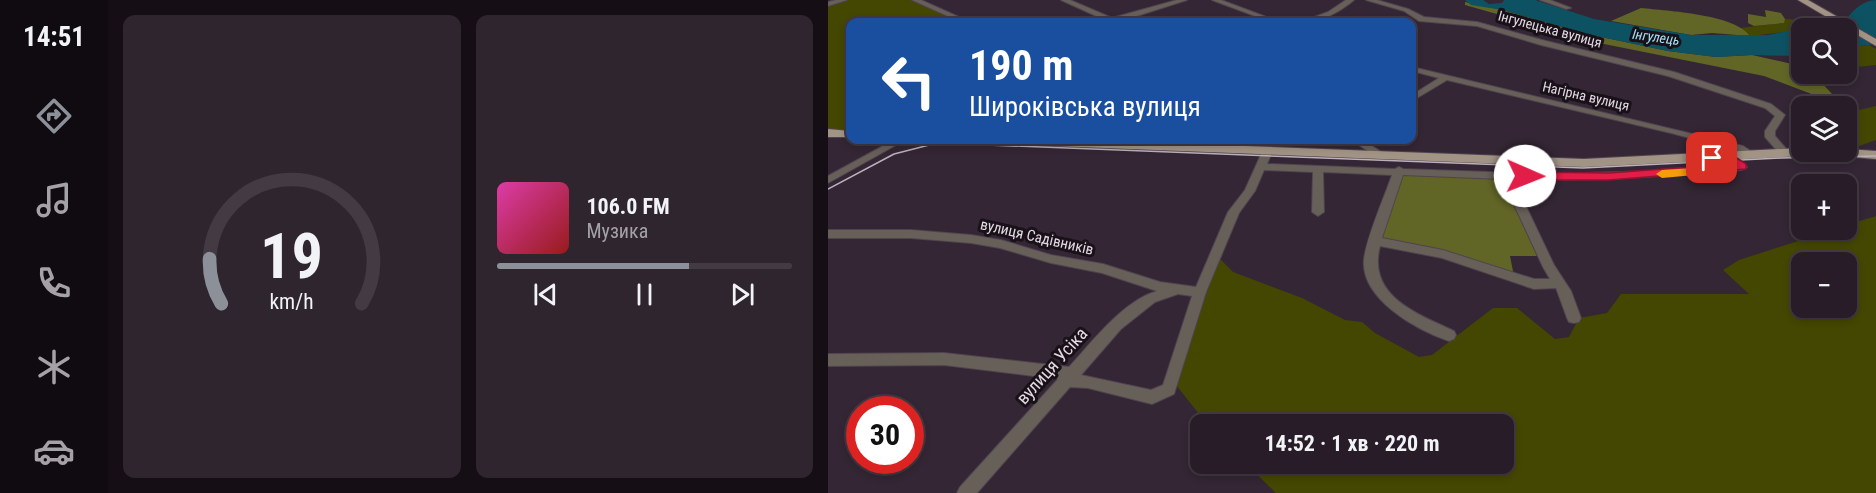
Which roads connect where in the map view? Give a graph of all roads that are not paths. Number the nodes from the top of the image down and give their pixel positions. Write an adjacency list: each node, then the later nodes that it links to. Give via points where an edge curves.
1 (844, 0): 10 (street)
2 (915, 0): 12 (street)
3 (1064, 0): 13 (street)
4 (1184, 0): 14 (street)
5 (1215, 0): 15 (street)
6 (1351, 0): 16 (street)
7 (1369, 0): 29 (street, Інгулецька вулиця, via 1406,10 1422,19 1477,24 1671,74 1768,106 1780,115 1770,137)
8 (1543, 0): 11 (street)
9 (1802, 0): 17 (main road)
10 (828, 4)
11 (1568, 8)
12 (957, 18)
13 (1103, 18)
14 (1125, 18)
15 (1265, 18)
16 (1316, 18)
17 (1876, 43)
18 (1416, 70): 19 (street, Нагірна вулиця)
19 (1446, 77): 20 (street); 33 (street, Нагірна вулиця, via 1673,130)
20 (1416, 96)
21 (828, 133): 22 (main road)
22 (846, 134)
23 (893, 144): 39 (street)
24 (1181, 144): 27 (main road)
25 (1363, 144): 32 (street)
26 (1876, 144): 31 (main road)
27 (1268, 150): 32 (main road); 35 (street)
28 (1857, 151): 31 (main road)
29 (1784, 152): 30 (main road); 33 (main road)
30 (1791, 152)
31 (1872, 152)
32 (1380, 154): 34 (main road, via 1595,163)
33 (1752, 154): 34 (main road)
34 (1729, 156): 38 (street, via 1742,167 1609,176)
35 (1261, 167): 36 (street); 45 (street, via 1234,212)
36 (1318, 169): 37 (street); 40 (street)
37 (1399, 170): 38 (street); 42 (street)
38 (1506, 176): 43 (street)
39 (828, 180)
40 (1318, 212)
41 (828, 234): 44 (street, вулиця Садівників, via 971,239)
42 (1376, 241): 43 (street, via 1443,254 1534,284); 47 (street, via 1369,267 1378,289 1399,309)
43 (1558, 283): 46 (street, via 1565,291)
44 (1184, 290): 45 (street, вулиця Садівників); 49 (street, вулиця Усіка, via 1163,293 1134,309)
45 (1200, 292): 49 (street, via 1169,389 1152,397)
46 (1574, 318)
47 (1449, 335)
48 (828, 360): 49 (street, via 945,359)
49 (1066, 379): 50 (street, вулиця Усіка)
50 (966, 493)

